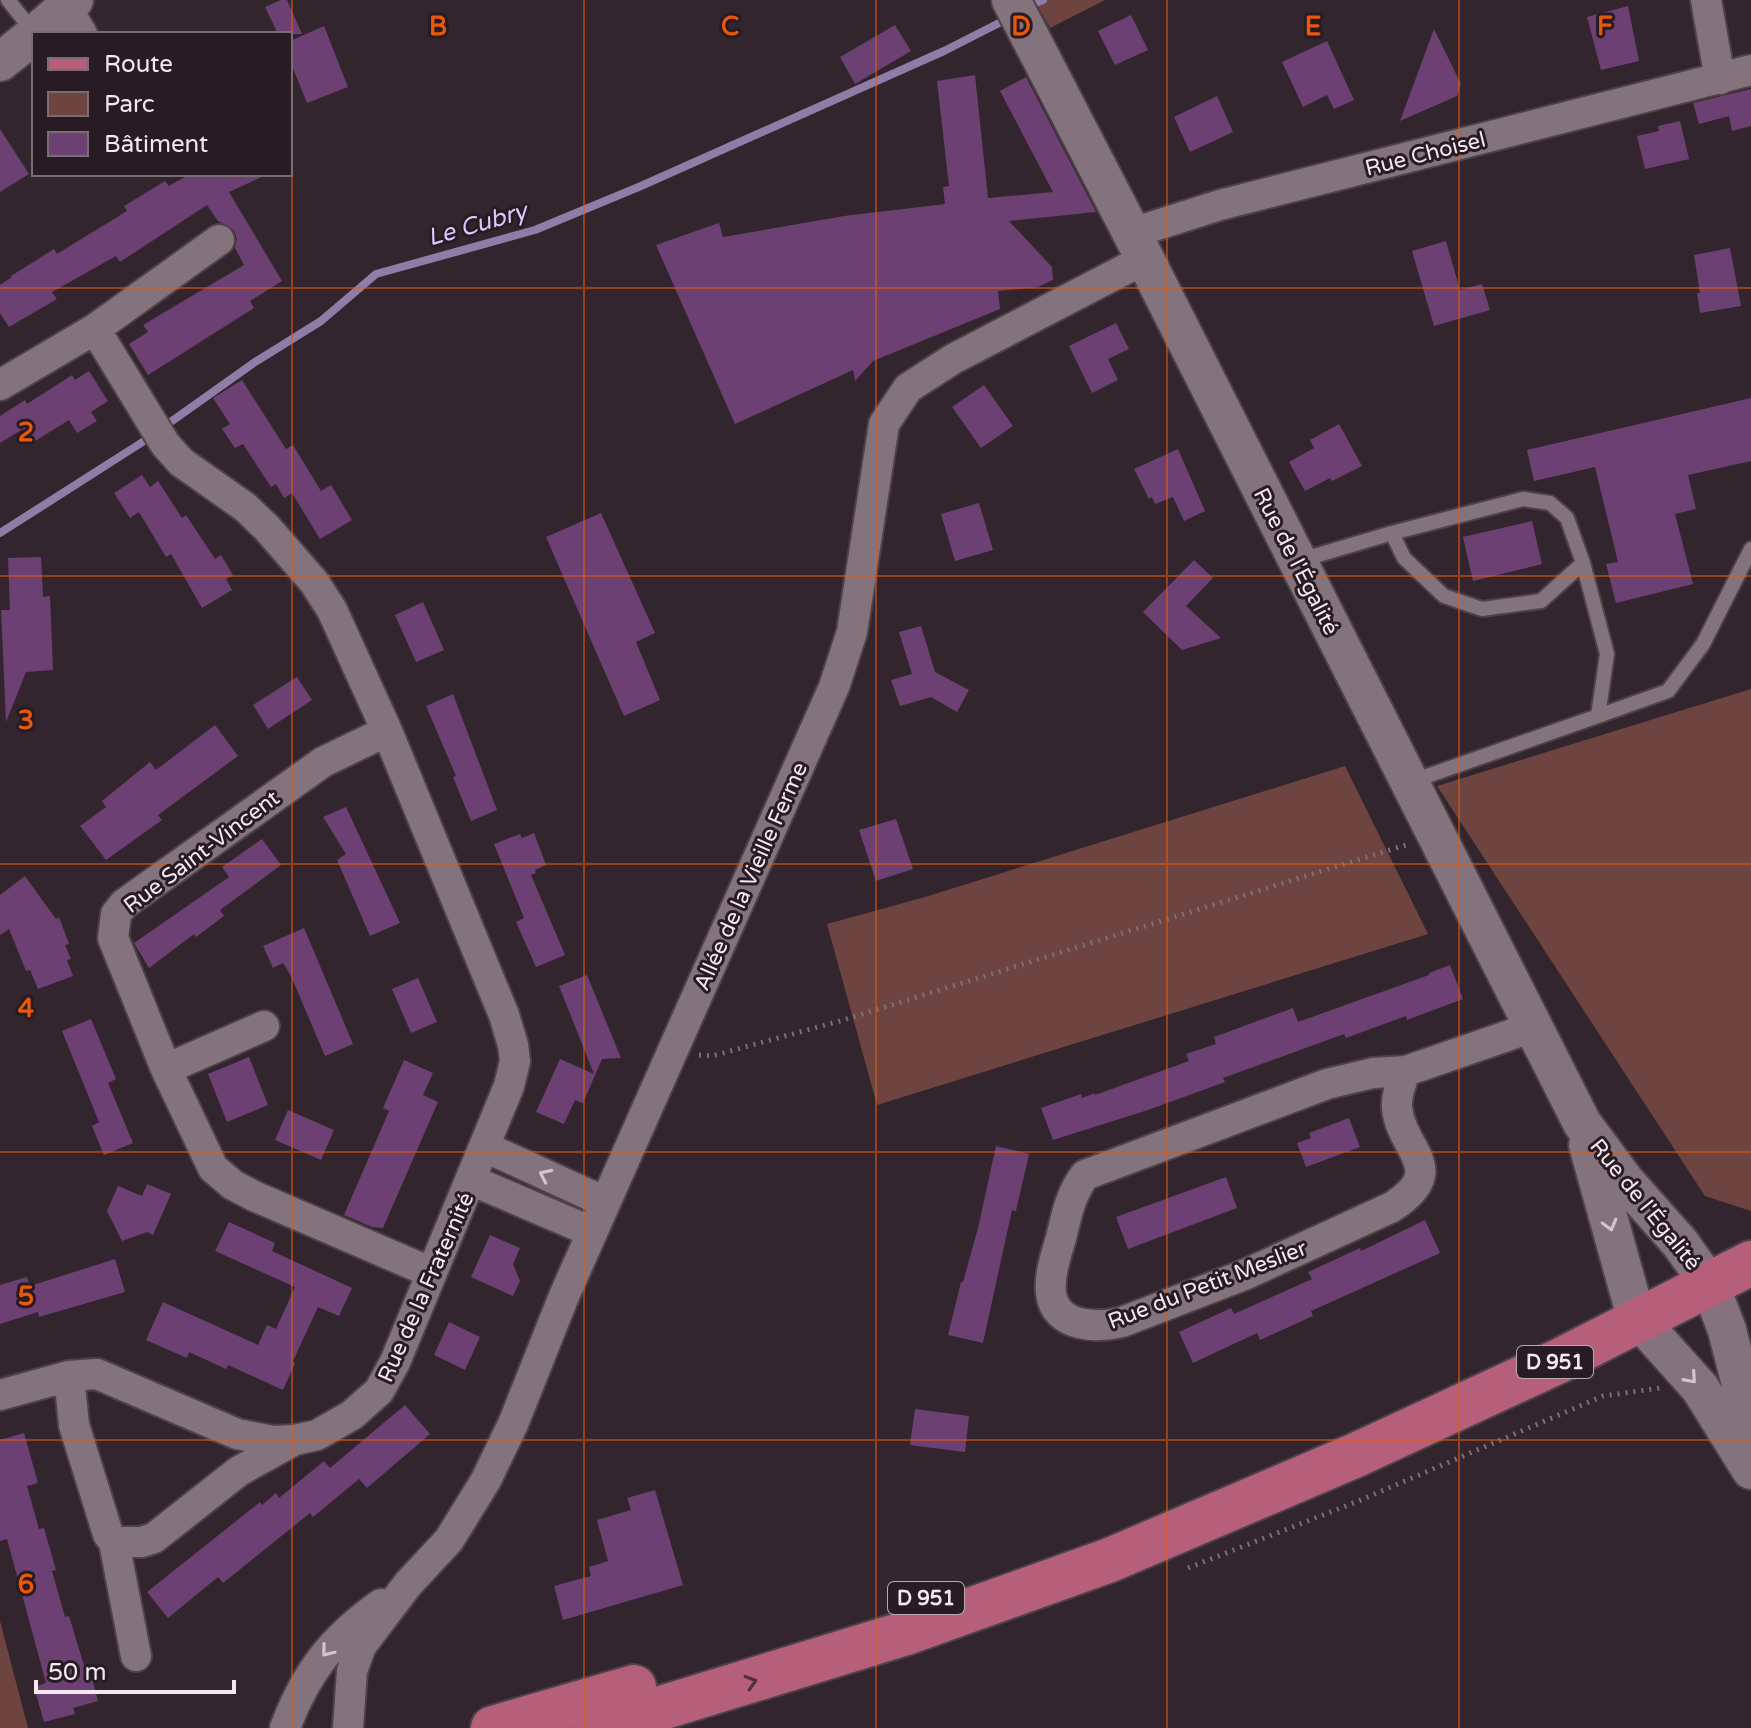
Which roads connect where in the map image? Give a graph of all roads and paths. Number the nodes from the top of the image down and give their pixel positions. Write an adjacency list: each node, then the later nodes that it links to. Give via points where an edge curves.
1 (8, 0): 5 (lane)
2 (1011, 0): 12 (street, Rue de l'Égalité)
3 (1706, 0): 10 (street)
4 (74, 14): 6 (street)
5 (32, 32)
6 (38, 32)
7 (32, 36): 8 (street)
8 (0, 62)
9 (1751, 70): 10 (street, Rue Choisel)
10 (1720, 79): 12 (street, Rue Choisel, via 1220,205)
11 (219, 240): 13 (street)
12 (1139, 246): 17 (street, Rue de l'Égalité); 25 (street, Allée de la Vieille Ferme, via 908,388 884,424 852,632 834,687)
13 (95, 329): 14 (street); 20 (street, via 165,444 181,462 256,517 332,610)
14 (0, 385)
15 (1392, 533): 17 (lane); 18 (lane, via 1523,499 1550,503 1567,518); 18 (lane, via 1404,558 1444,596 1482,609 1541,601)
16 (1751, 549): 19 (lane, via 1703,644 1668,691)
17 (1296, 562): 21 (street, Rue de l'Égalité)
18 (1583, 563): 19 (lane, via 1607,654)
19 (1598, 716): 21 (lane)
20 (387, 731): 26 (street, Rue Saint-Vincent, via 323,762 116,914 113,938 118,954); 29 (street, via 513,1045 513,1073)
21 (1410, 782): 22 (street, Rue de l'Égalité)
22 (1437, 835): 24 (street, Rue de l'Égalité); 25 (path, via 840,1021 712,1056)
23 (264, 1026): 26 (street)
24 (1533, 1027): 27 (street, Rue du Petit Meslier); 28 (street, Rue de l'Égalité)
25 (671, 1054): 31 (street, Allée de la Vieille Ferme)
26 (166, 1069): 34 (street, Rue Saint-Vincent, via 206,1158 233,1185)
27 (1406, 1071): 27 (street, Rue du Petit Meslier, via 1327,1084 1085,1175 1074,1190 1053,1269 1055,1306 1081,1325 1122,1322 1244,1275 1410,1195 1420,1170 1396,1105)
28 (1582, 1123): 35 (street, Rue de l'Égalité); 36 (street, Rue de l'Égalité, one-way to 36)
29 (485, 1147): 30 (street); 31 (street, one-way to 29)
30 (471, 1180): 32 (street); 34 (street, Rue de la Fraternité)
31 (605, 1202): 32 (street, Allée de la Vieille Ferme)
32 (592, 1232): 44 (street, Allée de la Vieille Ferme, via 486,1480 449,1540)
33 (1751, 1263): 35 (main road, D 951)
34 (430, 1272): 40 (street, Rue de la Fraternité, via 379,1391 336,1426)
35 (1710, 1285): 36 (main road, D 951); 39 (street, Rue de l'Égalité)
36 (1639, 1320): 41 (main road, D 951); 42 (street, one-way to 42, via 1700,1388)
37 (69, 1376): 38 (street, Rue de la Fraternité); 40 (street, Rue de la Fraternité, via 112,1379 237,1434); 43 (street, via 74,1425)
38 (0, 1395)
39 (1751, 1423)
40 (295, 1440): 43 (street, Rue de la Fraternité, via 239,1471 154,1538)
41 (1356, 1455): 46 (main road, D 951); 53 (main road, D 951, one-way to 41, via 935,1623 1110,1560)
42 (1751, 1470)
43 (114, 1542): 45 (street)
44 (408, 1584): 47 (street, Allée de la Vieille Ferme, via 361,1646); 48 (street, Allée de la Vieille Ferme, one-way to 48, via 335,1642 307,1678)
45 (136, 1656)
46 (720, 1661): 51 (main road, D 951); 52 (main road, D 951)
47 (351, 1685): 49 (street, Allée de la Vieille Ferme); 50 (street, via 358,1713)
48 (285, 1728)
49 (348, 1728)
50 (369, 1728)
51 (493, 1728)
52 (540, 1728)
53 (596, 1728)

